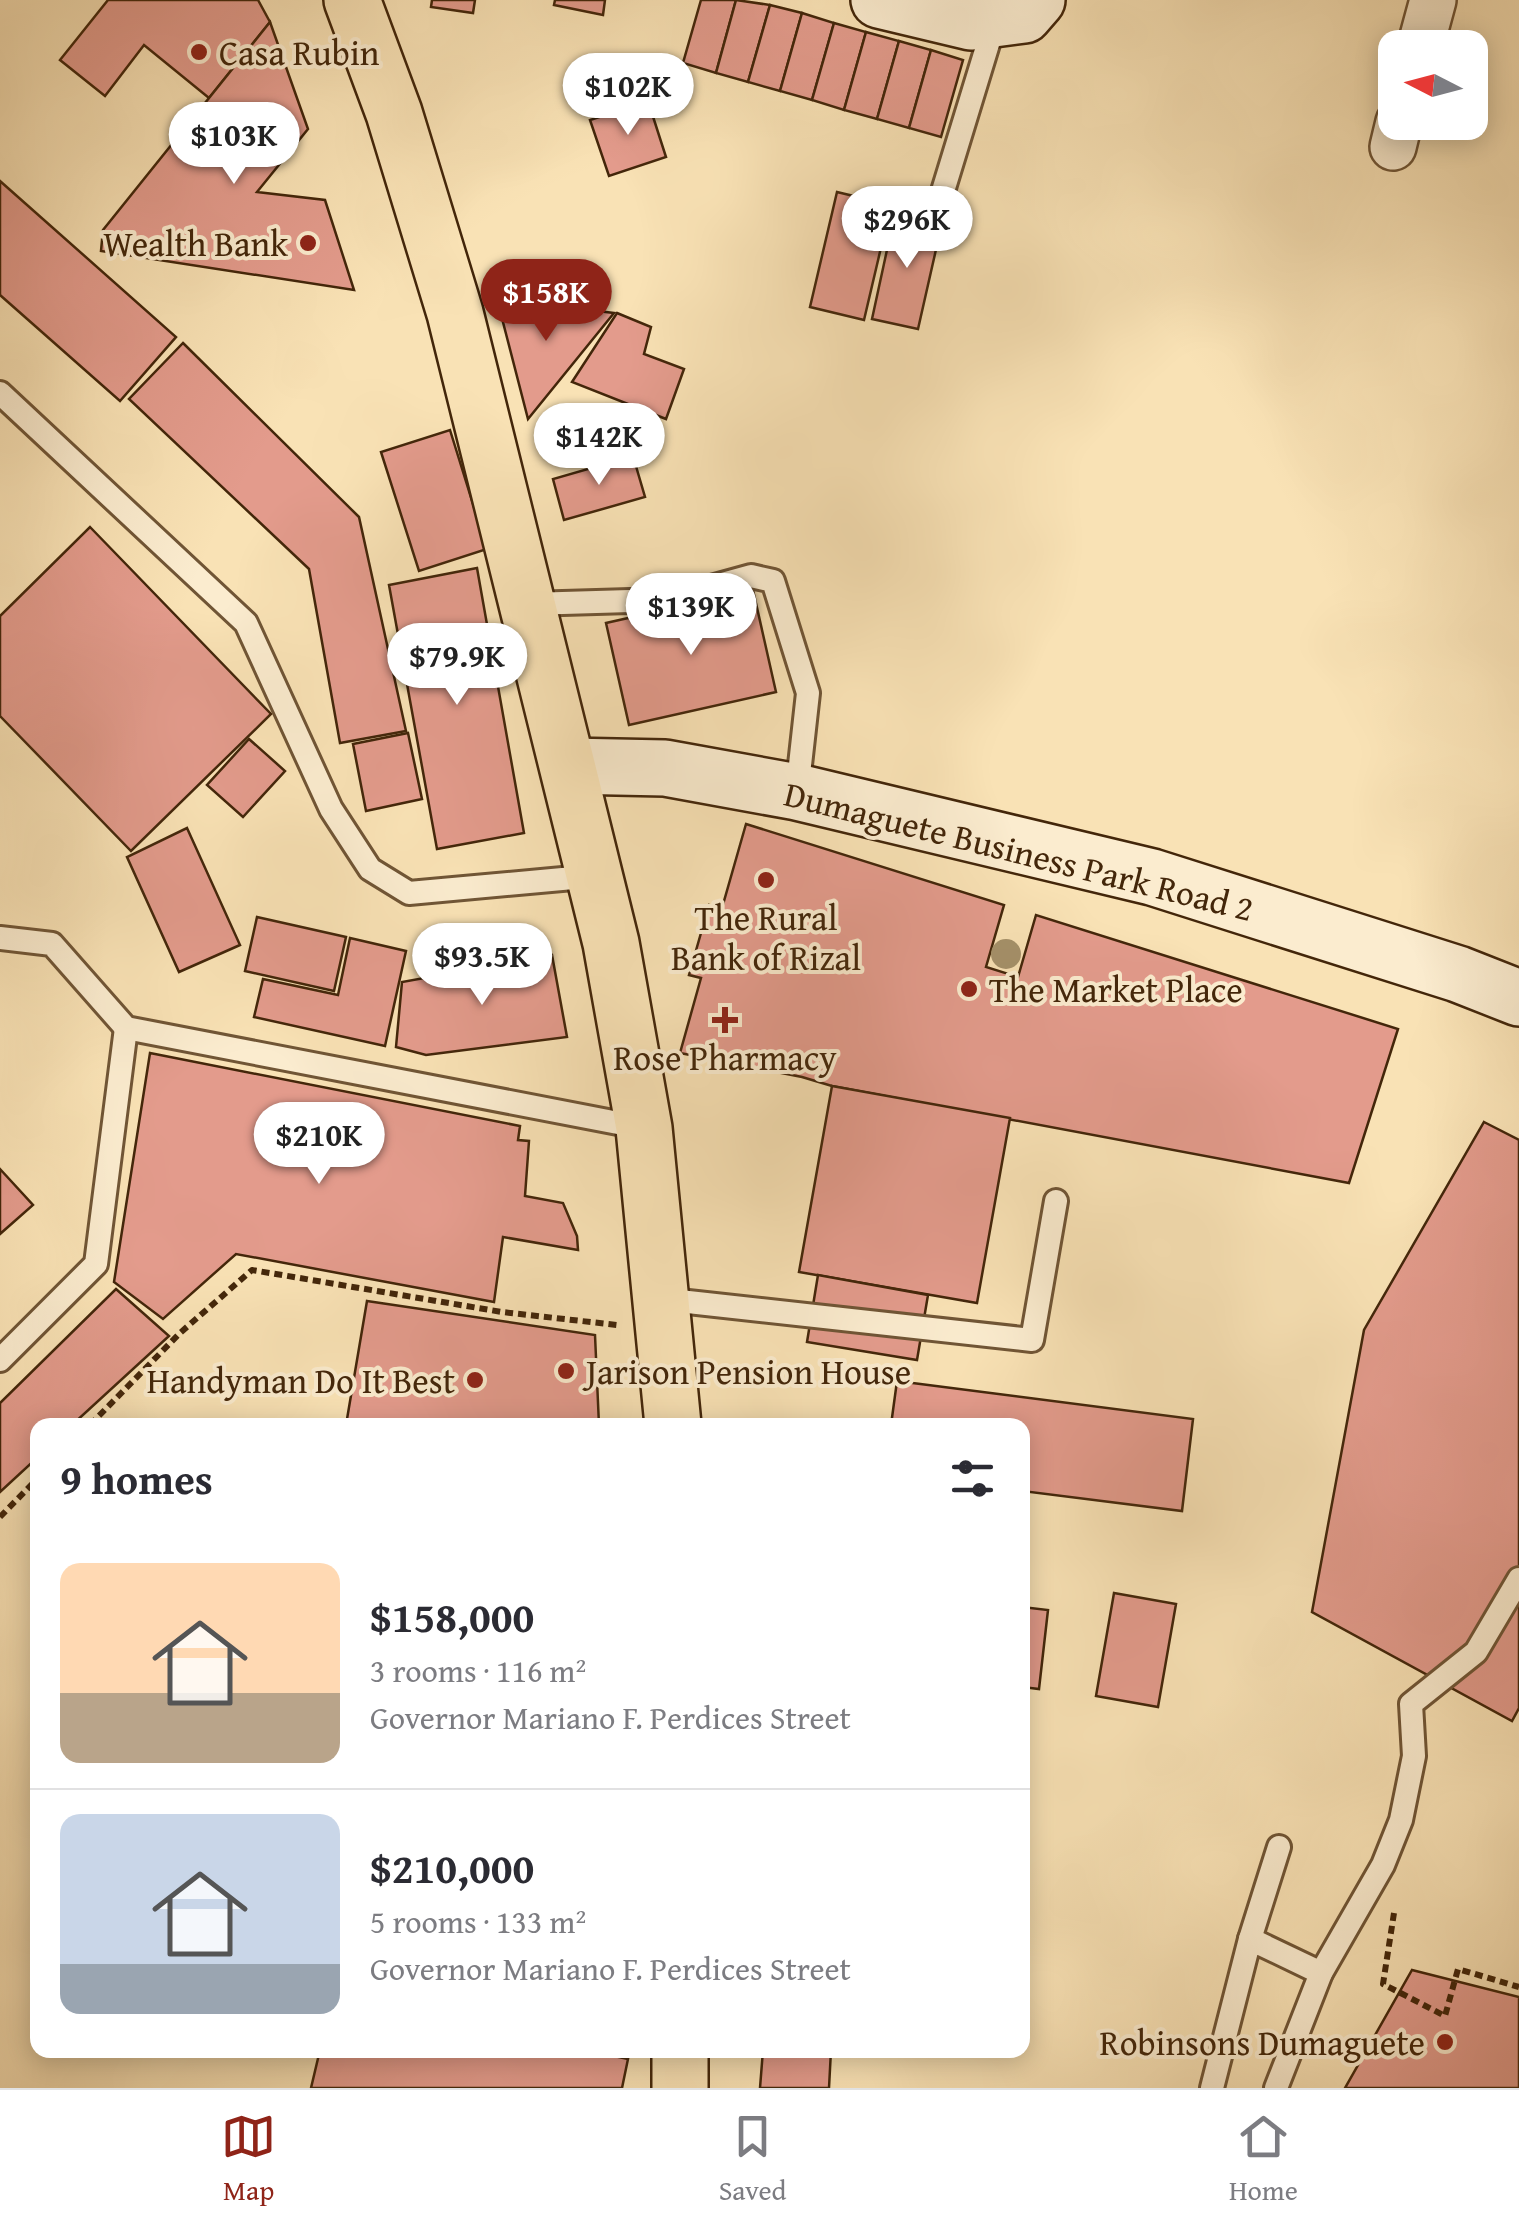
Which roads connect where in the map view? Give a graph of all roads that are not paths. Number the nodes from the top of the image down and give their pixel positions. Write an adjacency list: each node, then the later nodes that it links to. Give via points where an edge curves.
1 (352, 0): 8 (main road, via 455,313)
2 (879, 0): 4 (street, via 972,22)
3 (1434, 0): 5 (street)
4 (1016, 10): 6 (lane)
5 (1425, 30)
6 (936, 214)
7 (0, 392): 11 (lane, via 246,623 332,809 370,869 409,892)
8 (529, 604): 9 (main road); 10 (lane, via 664,600 751,576 773,581 808,693)
9 (568, 766): 10 (street, Dumaguete Business Park Road 2, via 666,768); 11 (main road)
10 (797, 792): 13 (street, Dumaguete Business Park Road 2, via 1152,877)
11 (595, 876): 15 (main road)
12 (0, 938): 14 (lane, via 52,944)
13 (1519, 998)
14 (126, 1028): 15 (lane); 18 (lane, via 96,1264)
15 (644, 1128): 17 (main road)
16 (1056, 1201): 17 (lane, via 1032,1340)
17 (662, 1315): 19 (main road)
18 (0, 1360)
19 (672, 1418)
20 (1519, 1579): 23 (lane, via 1476,1652 1411,1704 1414,1756 1400,1820 1383,1865)
21 (1280, 1847): 22 (lane)
22 (1250, 1939): 23 (lane); 26 (lane)
23 (1321, 1973): 27 (lane)
24 (680, 2058): 25 (main road)
25 (680, 2088)
26 (1212, 2088)
27 (1276, 2088)

